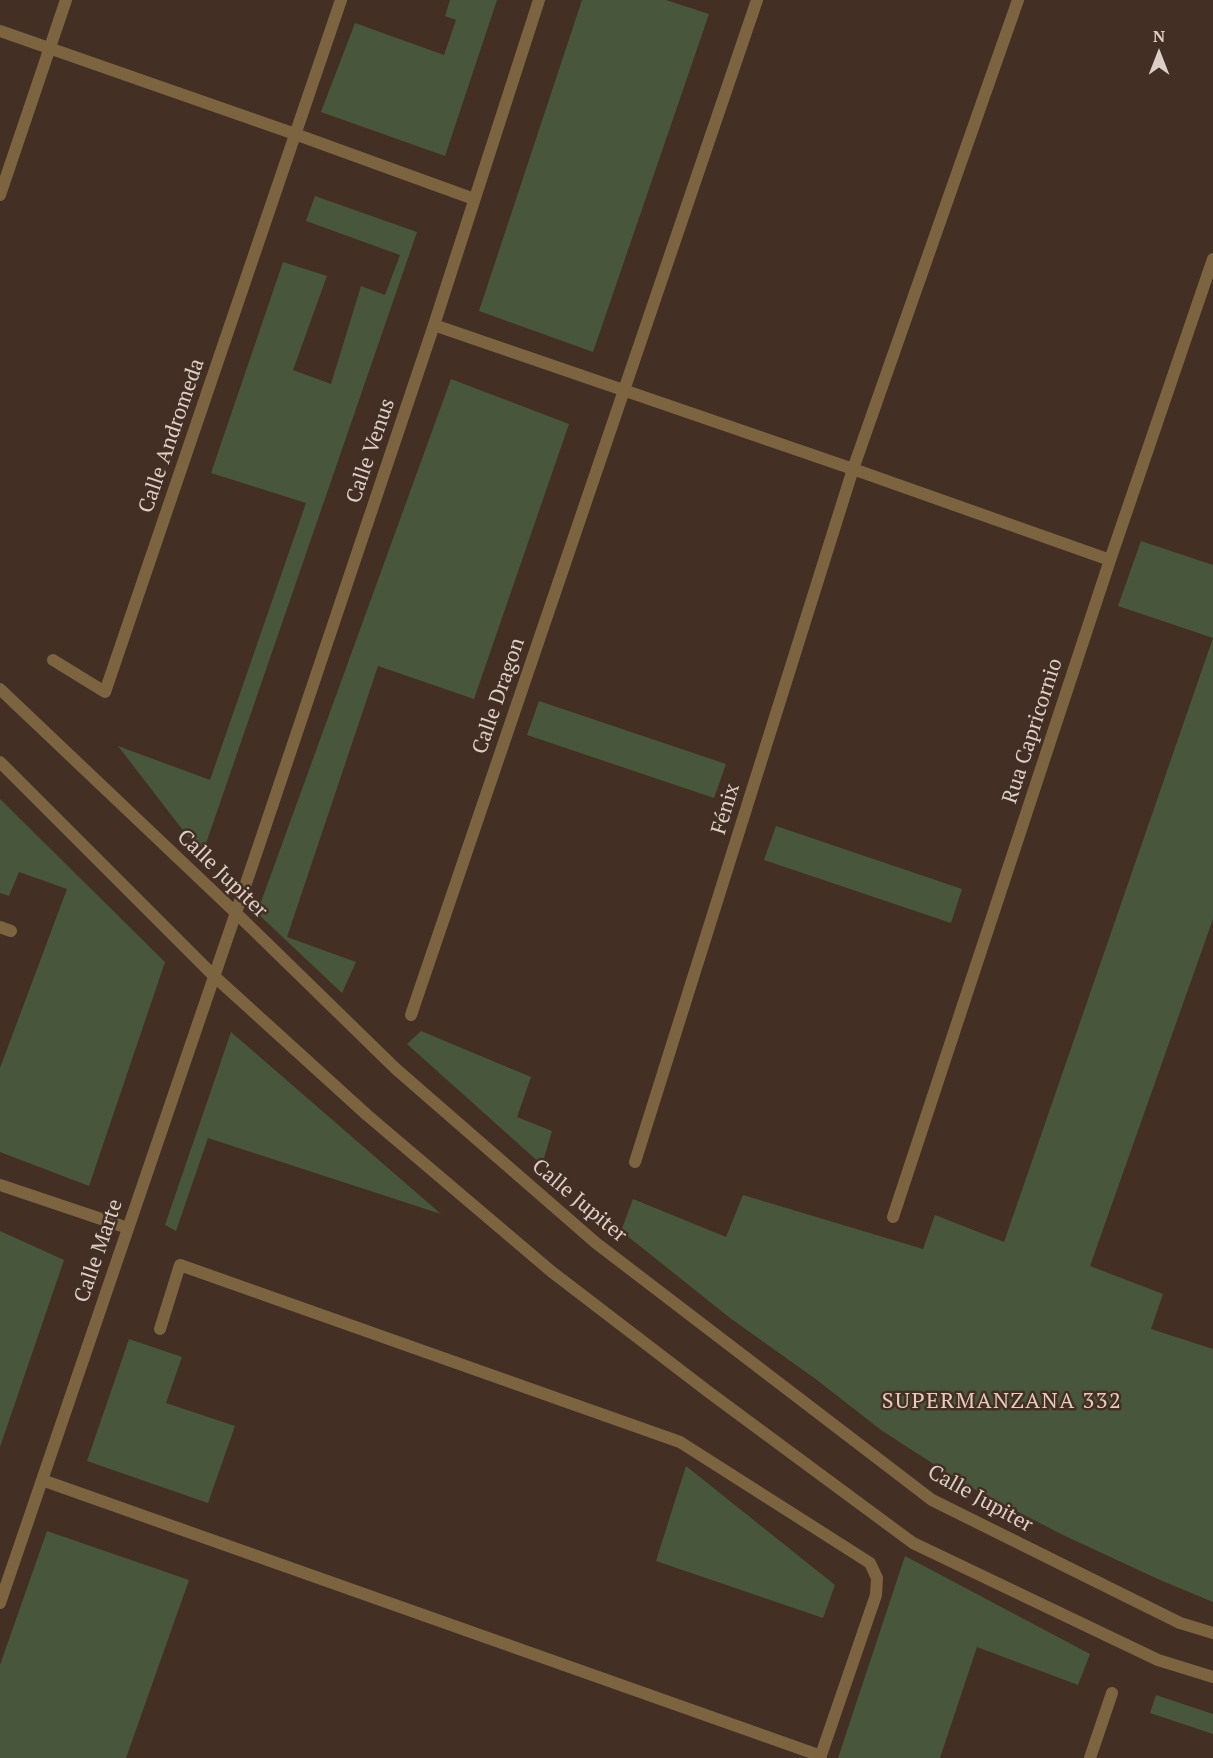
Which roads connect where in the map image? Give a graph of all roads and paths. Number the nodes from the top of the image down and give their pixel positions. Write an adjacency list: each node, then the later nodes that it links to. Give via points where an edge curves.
1 (66, 0): 7 (street)
2 (341, 0): 8 (street)
3 (539, 0): 10 (street, Calle Venus)
4 (757, 0): 13 (street, Calle Dragon)
5 (1018, 0): 14 (street, Fénix)
6 (0, 32): 7 (street)
7 (51, 48): 8 (street); 9 (street)
8 (295, 134): 10 (street); 16 (street, Calle Andromeda, via 105,692)
9 (0, 195)
10 (474, 199): 12 (street, Calle Venus)
11 (1213, 258): 15 (street, Rua Capricornio)
12 (434, 325): 13 (street); 19 (street, Calle Venus)
13 (625, 390): 14 (street); 21 (street, Calle Dragon)
14 (853, 469): 15 (street); 22 (street, Fénix)
15 (1110, 560): 24 (street, Rua Capricornio)
16 (53, 660)
17 (0, 689): 19 (street, Calle Jupiter)
18 (0, 762): 20 (street)
19 (236, 913): 20 (street, Calle Marte); 29 (street, Calle Jupiter, via 396,1069 596,1243 932,1500 1180,1623)
20 (214, 976): 25 (street, Calle Marte); 30 (street, via 367,1115 552,1272 913,1543 1158,1660)
21 (411, 1015)
22 (635, 1162)
23 (0, 1185): 25 (street)
24 (893, 1217)
25 (128, 1228): 27 (street, Calle Marte)
26 (160, 1329): 32 (street, via 180,1265 680,1442 870,1563 877,1578 876,1595)
27 (42, 1480): 28 (street, Calle Marte); 32 (street)
28 (0, 1602)
29 (1213, 1633)
30 (1213, 1677)
31 (1112, 1693): 33 (street)
32 (820, 1757)
33 (1090, 1758)

